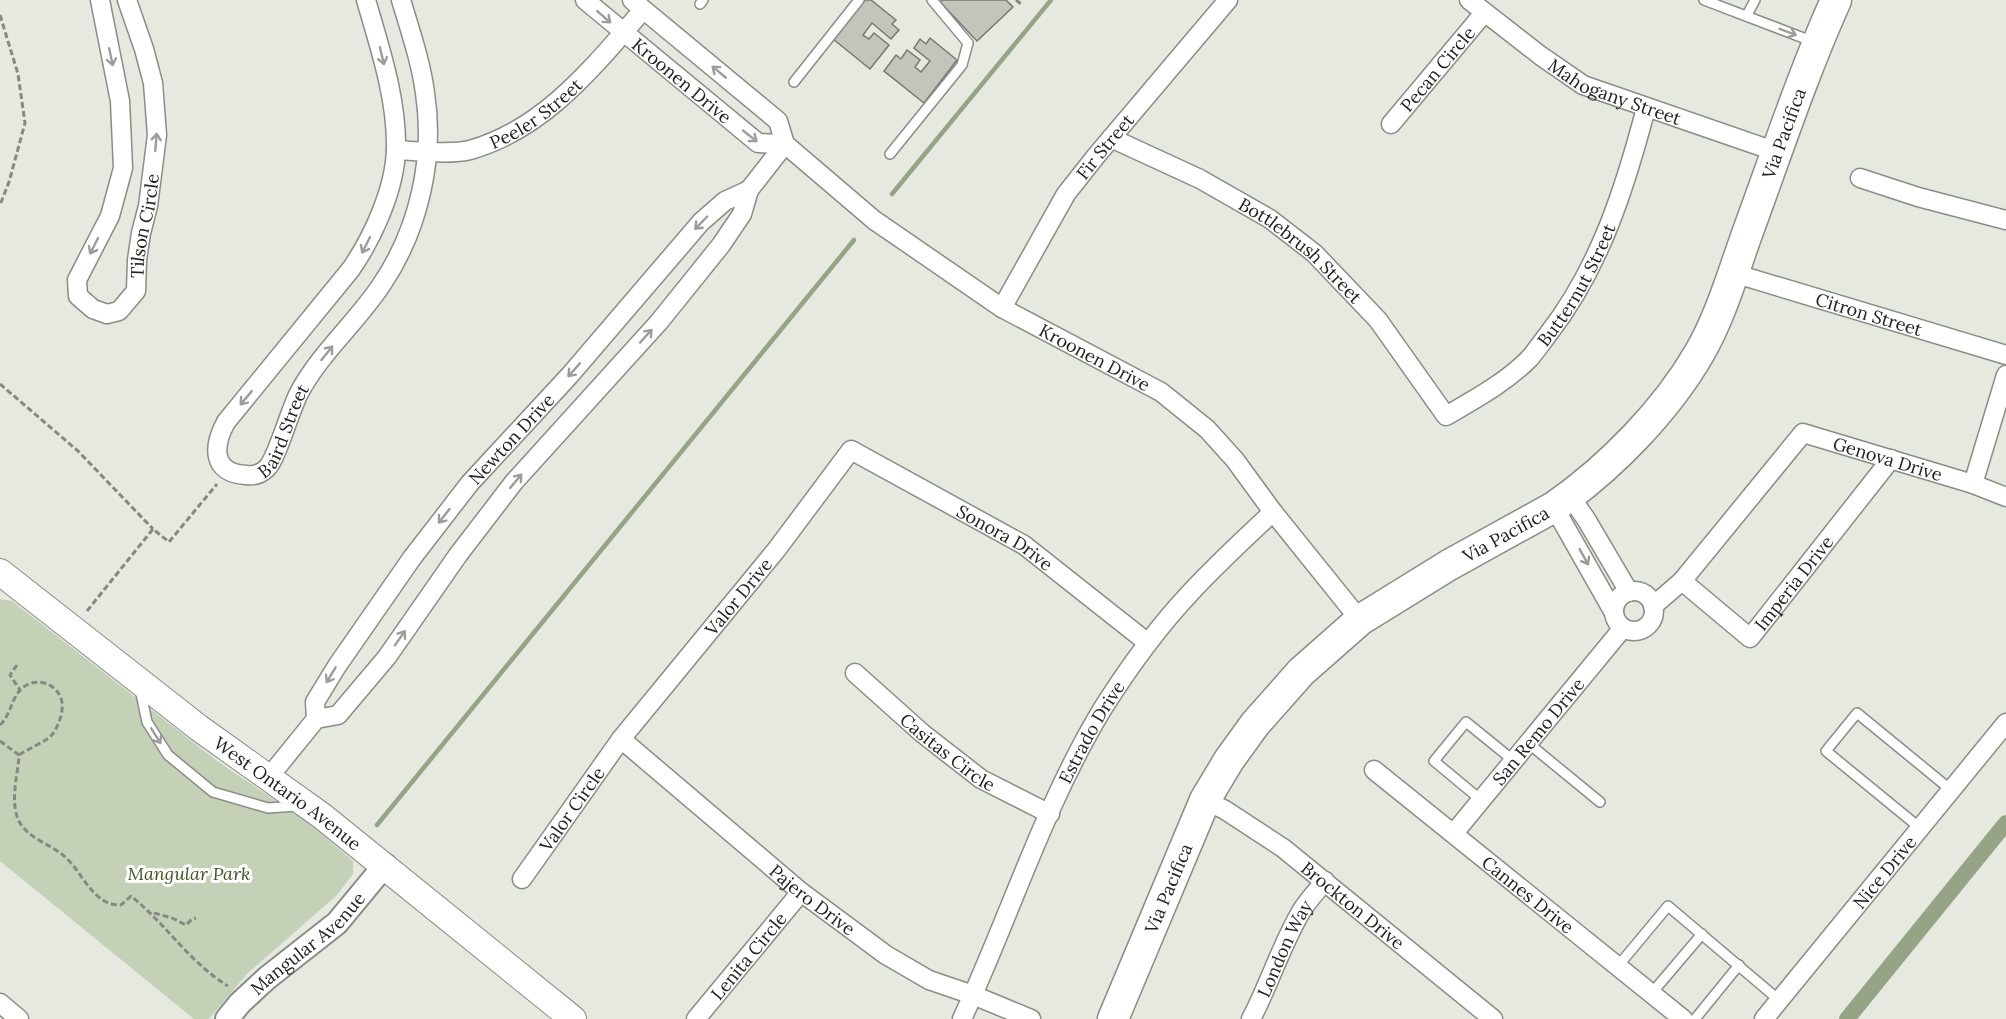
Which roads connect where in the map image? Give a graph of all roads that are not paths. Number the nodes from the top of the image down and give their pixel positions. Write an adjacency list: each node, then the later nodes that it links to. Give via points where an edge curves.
1 (100, 0): 2 (street, Tilson Circle, one-way to 2, via 120,101 123,168 110,216 77,280 78,296 93,309 107,314 119,311 136,291 137,260 157,135 153,83)
2 (127, 0)
3 (366, 0): 23 (street, Baird Street, one-way to 23, via 392,97)
4 (401, 0): 24 (street, Baird Street, via 425,91)
5 (585, 0): 16 (street, Kroonen Drive, one-way to 16)
6 (859, 0): 18 (lane)
7 (932, 0): 26 (lane, via 968,43 967,50 962,64)
8 (1228, 0): 21 (street, Fir Street)
9 (1469, 0): 14 (street, Mahogany Street)
10 (1704, 0): 15 (lane)
11 (1755, 0): 15 (lane)
12 (1836, 0): 17 (main road, Via Pacifica)
13 (638, 5): 16 (street, Peeler Street); 22 (street, Kroonen Drive, one-way to 13, via 778,121)
14 (1484, 13): 19 (street, Mahogany Street, via 1583,85); 20 (street, Pecan Circle)
15 (1747, 15): 17 (lane, one-way to 17)
16 (623, 33): 22 (street, Kroonen Drive, one-way to 22, via 758,143); 24 (street, Peeler Street, via 597,65 524,128 468,150)
17 (1817, 43): 25 (main road, Via Pacifica)
18 (794, 82)
19 (1646, 108): 25 (street, Mahogany Street); 34 (street, Butternut Street, via 1609,228 1588,274 1559,320 1529,358 1490,391)
20 (1391, 124)
21 (1111, 138): 31 (street, Fir Street, via 1066,194); 34 (street, Bottlebrush Street, via 1240,201 1314,253 1378,320)
22 (785, 144): 28 (street, Newton Drive); 31 (street, Kroonen Drive, via 874,220)
23 (396, 150): 24 (street, Peeler Street); 24 (street, Baird Street, one-way to 24, via 388,190 364,249 219,435 219,460 230,472 250,476 267,469 312,372 381,286 410,232)
24 (427, 152)
25 (1777, 152): 30 (main road, Via Pacifica)
26 (890, 154)
27 (1860, 178): 29 (street)
28 (749, 190): 51 (street, Newton Drive, one-way to 28, via 338,715 387,657 514,482 659,322 721,245 742,214); 51 (street, Newton Drive, one-way to 51, via 725,201 701,222 470,483 337,666 315,702)
29 (2006, 220)
30 (1733, 273): 32 (street, Citron Street); 39 (main road, Via Pacifica, via 1700,352 1683,379 1626,446)
31 (1002, 308): 40 (street, Kroonen Drive, via 1161,392 1207,429)
32 (2006, 355)
33 (2006, 375): 37 (street)
34 (1446, 416)
35 (851, 450): 48 (street, Sonora Drive, via 1024,545); 53 (street, Valor Drive, via 777,549)
36 (1891, 459): 37 (street, Genova Drive); 42 (street, Genova Drive, via 1803,433); 42 (street, Imperia Drive, via 1750,638)
37 (1973, 484): 38 (street)
38 (2006, 496)
39 (1562, 501): 43 (street, via 1588,523); 45 (street, one-way to 45); 46 (main road, Via Pacifica)
40 (1272, 512): 46 (street, Kroonen Drive); 48 (street, Estrado Drive, via 1191,591)
41 (0, 572): 50 (main road, West Ontario Avenue)
42 (1682, 581): 44 (street)
43 (1629, 592): 44 (street, via 1644,594); 45 (street, via 1618,599)
44 (1653, 606): 47 (street, via 1648,625 1636,631)
45 (1613, 611): 47 (street)
46 (1360, 620): 59 (main road, Via Pacifica, via 1301,672 1255,724)
47 (1623, 628): 54 (street, San Remo Drive)
48 (1148, 643): 63 (street, Estrado Drive, via 1102,710)
49 (855, 673): 63 (street, Casitas Circle, via 981,779)
50 (139, 681): 57 (main road, West Ontario Avenue); 62 (lane, one-way to 62, via 147,722 168,755 213,792 268,808)
51 (316, 719): 57 (street, Newton Drive)
52 (2006, 723): 58 (street, Nice Drive)
53 (621, 740): 67 (street, Valor Circle); 69 (street, Pajero Drive)
54 (1528, 743): 55 (street, San Remo Drive); 61 (lane)
55 (1514, 761): 60 (street, San Remo Drive); 60 (lane, via 1466,722 1434,761)
56 (1374, 770): 65 (street, Cannes Drive)
57 (269, 777): 62 (main road, West Ontario Avenue)
58 (1951, 790): 64 (street, Nice Drive); 64 (lane, via 1857,713 1826,751)
59 (1205, 800): 68 (street, Brockton Drive, via 1284,848); 84 (main road, Via Pacifica)
60 (1481, 800): 65 (street, San Remo Drive)
61 (1600, 802)
62 (308, 805): 66 (main road, West Ontario Avenue)
63 (1050, 814): 74 (street, Estrado Drive)
64 (1920, 828): 75 (street, Nice Drive)
65 (1454, 833): 72 (street, Cannes Drive)
66 (385, 865): 79 (street, Mangular Avenue, via 337,923 267,978); 80 (main road, West Ontario Avenue)
67 (522, 879)
68 (1325, 881): 77 (street, Brockton Drive); 85 (street, London Way, via 1303,908 1285,941)
69 (801, 892): 74 (street, Pajero Drive, via 886,955 929,980); 81 (street, Lenita Circle)
70 (1702, 934): 71 (lane); 72 (lane, via 1668,906); 73 (lane)
71 (1739, 965): 75 (lane); 88 (lane)
72 (1618, 966): 73 (street, Cannes Drive)
73 (1652, 994): 87 (street, Cannes Drive)
74 (974, 995): 82 (street, Estrado Drive); 83 (street, Pajero Drive)
75 (1779, 1000): 89 (street, Nice Drive)
76 (0, 1003): 78 (street)
77 (1473, 1013): 86 (street, Brockton Drive)
78 (19, 1019)
79 (227, 1019)
80 (573, 1019)
81 (696, 1019)
82 (962, 1019)
83 (1031, 1019)
84 (1113, 1019)
85 (1251, 1019)
86 (1493, 1019)
87 (1683, 1019)
88 (1695, 1019)
89 (1764, 1019)

